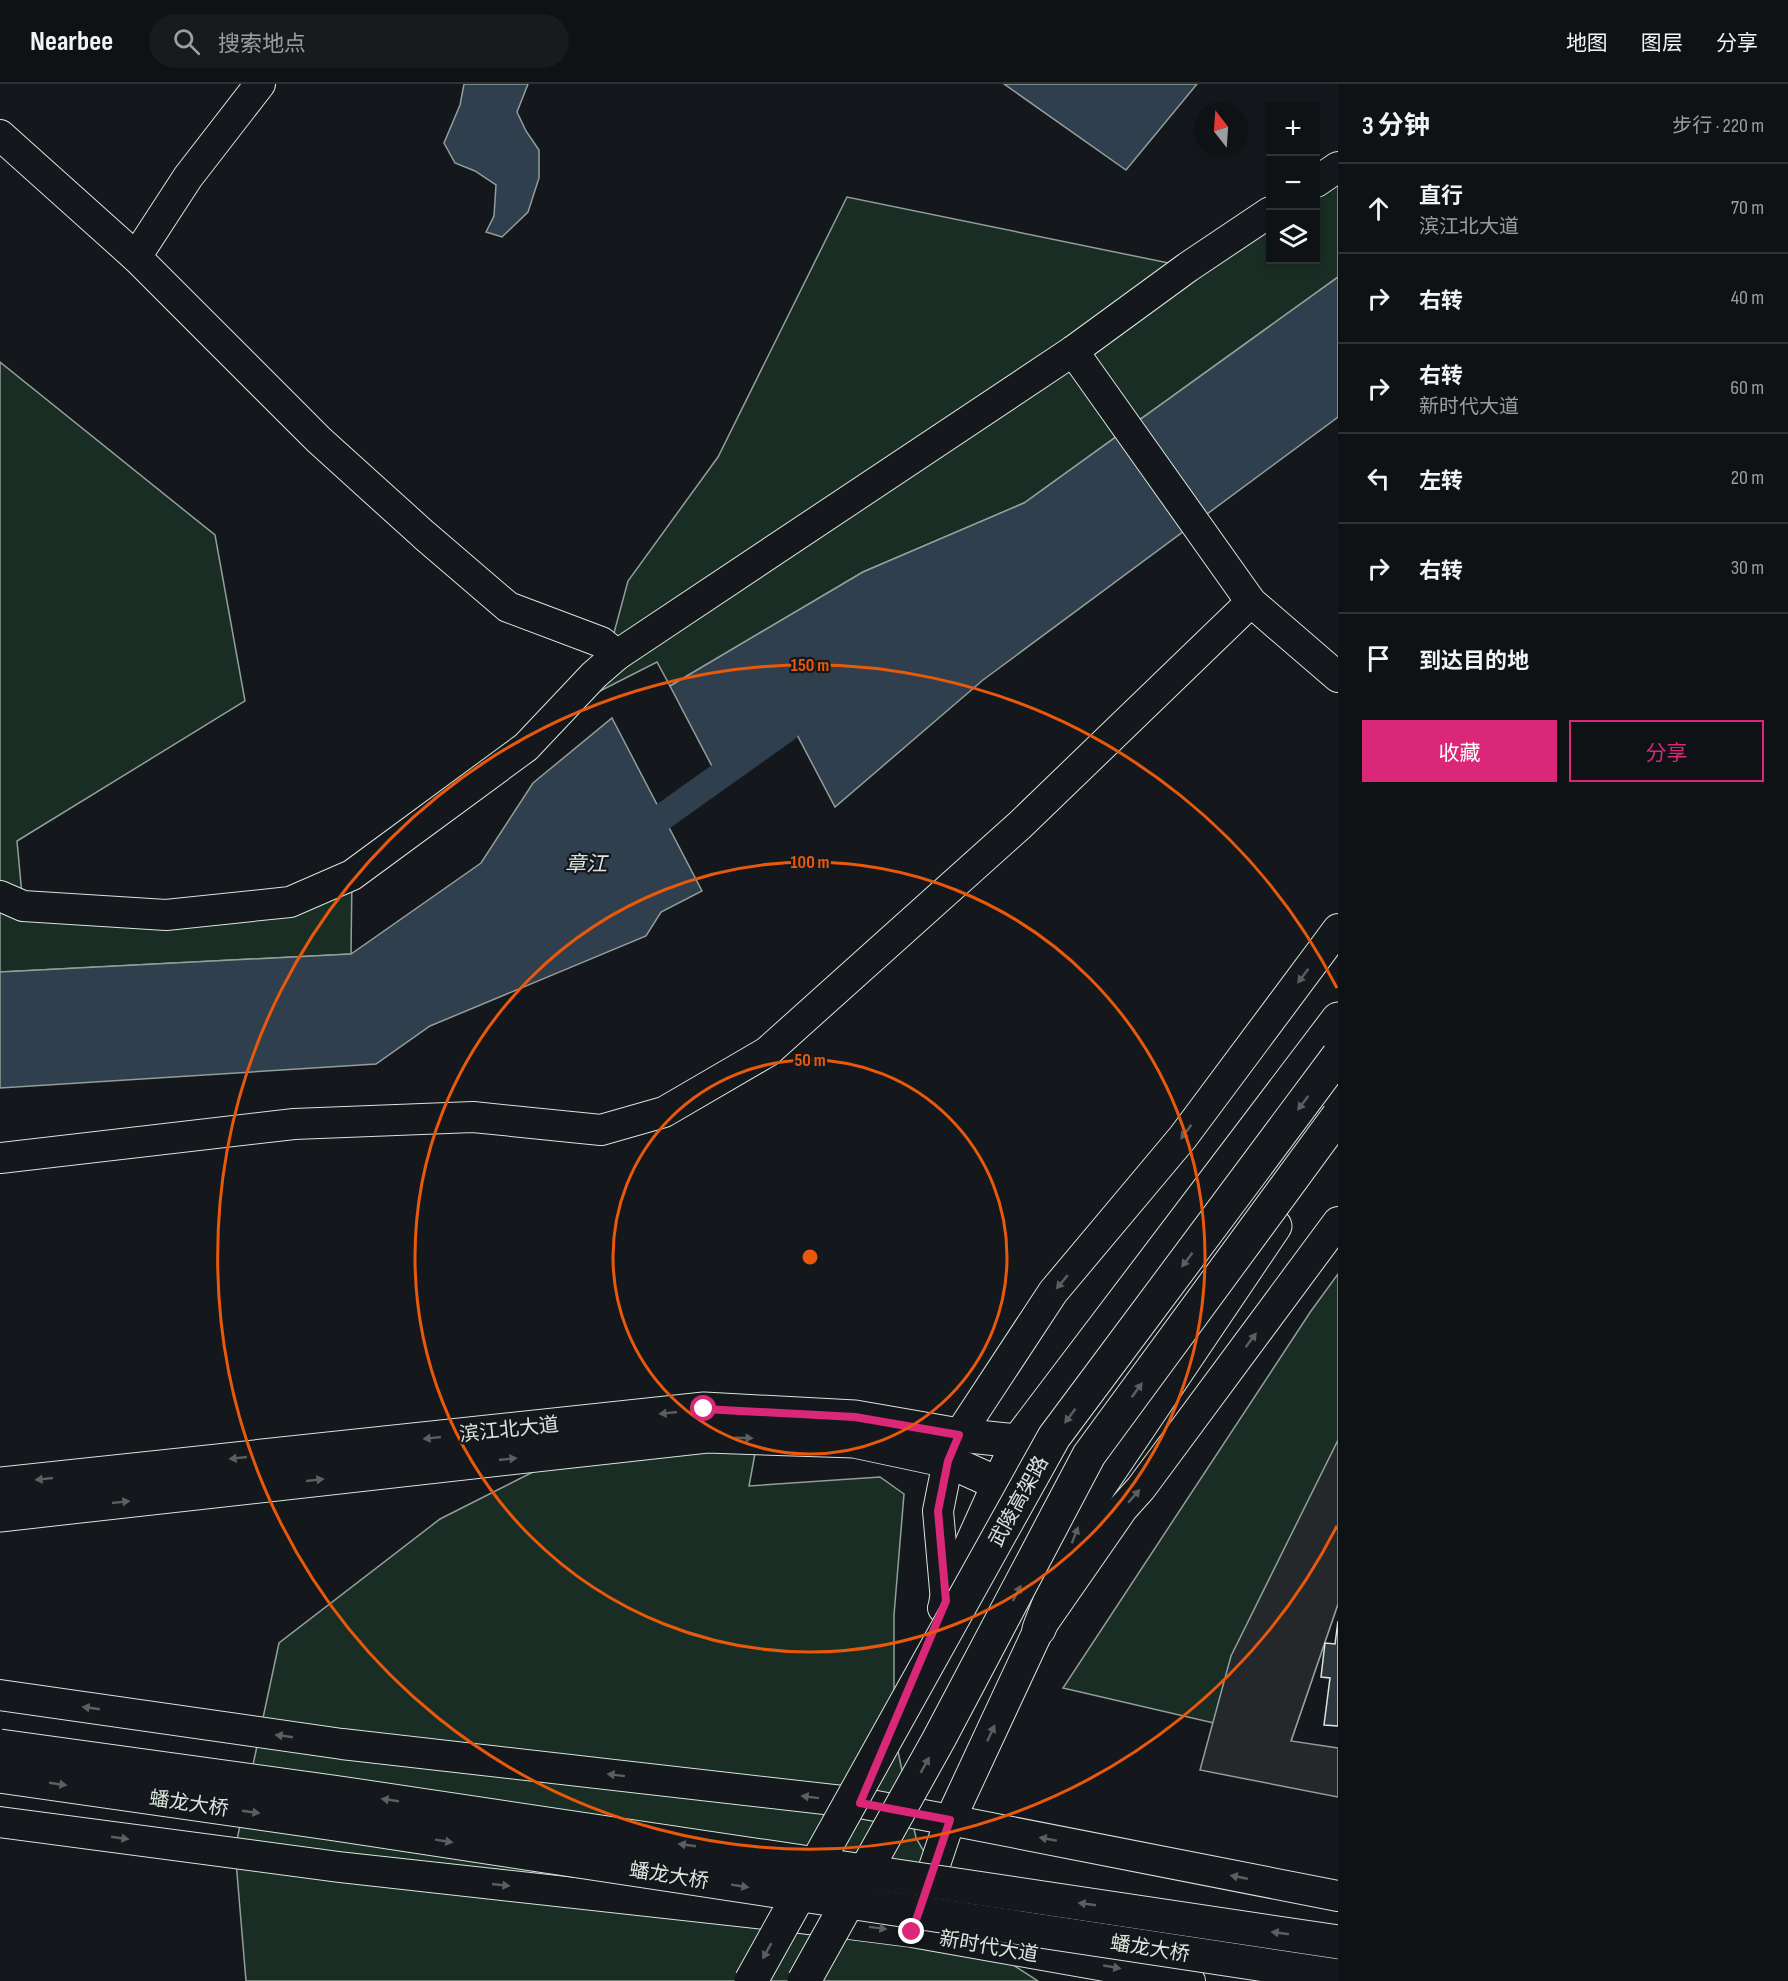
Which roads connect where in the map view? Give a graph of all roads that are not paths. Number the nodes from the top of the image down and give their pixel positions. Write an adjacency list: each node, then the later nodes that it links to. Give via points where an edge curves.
1 (260, 84): 6 (street, via 189,177)
2 (0, 135): 6 (street)
3 (1338, 167): 4 (street)
4 (1320, 179)
5 (1266, 215): 7 (street)
6 (136, 257): 9 (street, via 320,440 508,608 601,642)
7 (1072, 351): 8 (street); 9 (street)
8 (1251, 602): 10 (street); 17 (street, via 1020,825 767,1052 664,1112 601,1130 473,1117 294,1124)
9 (616, 655): 11 (street, via 526,747 351,875 290,902 166,915 23,906)
10 (1338, 677)
11 (0, 896)
12 (1338, 929): 20 (street, one-way to 20, via 1183,1137 1053,1292)
13 (1338, 1019): 19 (main road)
14 (1338, 1056): 37 (main road, 武陵高架路, one-way to 37, bridge, via 1054,1437)
15 (1338, 1116): 38 (main road, 武陵高架路, one-way to 15, bridge, via 939,1739 1089,1455)
16 (1338, 1134): 25 (main road, one-way to 16, via 1082,1518 1099,1487)
17 (0, 1158)
18 (1338, 1222): 25 (street, one-way to 18, via 1123,1508)
19 (1018, 1441): 20 (main road, 滨江北大道); 22 (main road)
20 (953, 1448): 21 (main road, 滨江北大道, one-way to 21, via 855,1417 704,1409); 22 (main road, 滨江北大道); 23 (main road, 滨江北大道, one-way to 20, via 707,1436); 24 (street, via 938,1511)
21 (0, 1484)
22 (999, 1484): 24 (main road)
23 (0, 1515)
24 (946, 1601): 29 (street)
25 (1039, 1629): 30 (street, one-way to 25)
26 (0, 1695): 29 (street, one-way to 26, via 342,1744)
27 (0, 1746): 35 (main road, 蟠龙大桥, one-way to 27, bridge)
28 (0, 1776): 36 (main road, 蟠龙大桥, one-way to 36, bridge)
29 (860, 1803): 30 (street); 33 (street)
30 (950, 1820): 32 (street, one-way to 30); 34 (street)
31 (0, 1822): 33 (street, 新时代大道, one-way to 33, via 339,1867)
32 (1338, 1896)
33 (810, 1919): 34 (street, 新时代大道, one-way to 34)
34 (912, 1932): 39 (street, 新时代大道, one-way to 39)
35 (1338, 1942)
36 (1338, 1976)
37 (751, 1981)
38 (804, 1981)
39 (1190, 1981)

